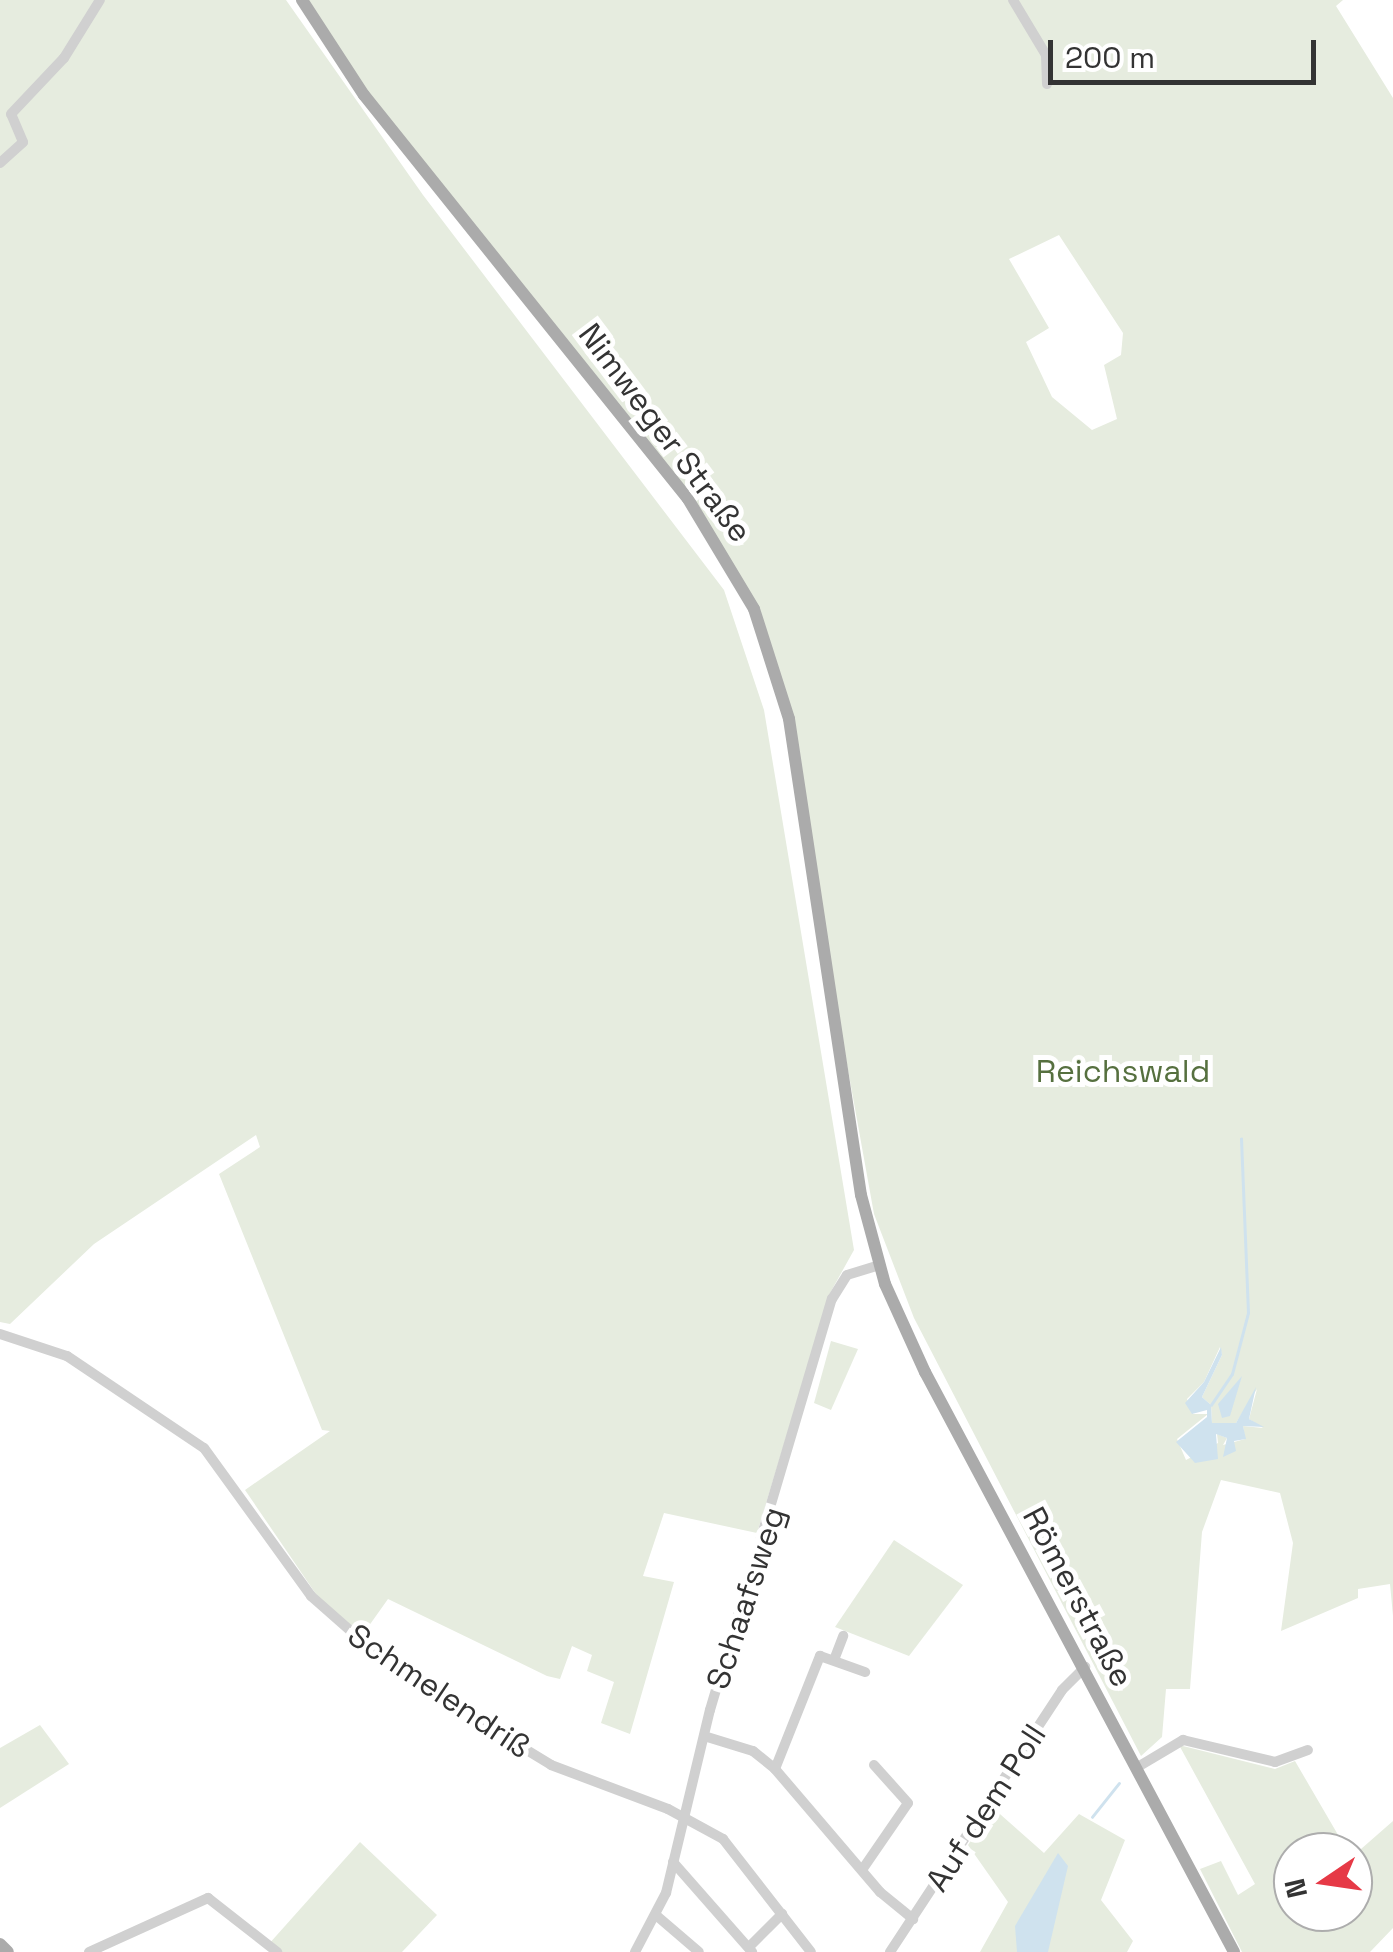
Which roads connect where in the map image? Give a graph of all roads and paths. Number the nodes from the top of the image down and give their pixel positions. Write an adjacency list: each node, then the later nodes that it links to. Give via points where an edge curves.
1 (100, 0): 5 (street, via 74,45 11,114 23,142)
2 (302, 0): 6 (main road, Nimweger Straße, via 375,109 688,500 754,609 789,719 861,1195)
3 (1012, 0): 4 (street, via 1046,55)
4 (1047, 84)
5 (0, 162)
6 (879, 1266): 10 (main road, Römerstraße, via 920,1361); 12 (street, Schaafsweg, via 847,1275 832,1299)
7 (0, 1334): 17 (street, Schmelendriß, via 66,1356 204,1448 311,1596 395,1670 551,1765)
8 (843, 1636): 9 (street)
9 (834, 1660): 11 (street); 16 (street, via 820,1656)
10 (1085, 1668): 15 (main road, Römerstraße); 22 (street, Auf dem Poll, via 1062,1690)
11 (864, 1672)
12 (704, 1736): 16 (street, via 753,1750); 17 (street, Schaafsweg)
13 (1308, 1750): 15 (street, via 1276,1762 1183,1740)
14 (874, 1766): 19 (street, via 908,1803)
15 (1136, 1768): 32 (main road, Römerstraße)
16 (775, 1770): 19 (street)
17 (685, 1818): 18 (street, Schaafsweg); 20 (street, Schmelendriß, via 723,1839)
18 (673, 1862): 21 (street, Schaafsweg); 24 (street)
19 (862, 1870): 22 (street)
20 (782, 1914): 24 (street); 30 (street, Schmelendriß)
21 (658, 1916): 28 (street, Schaafsweg); 29 (street)
22 (913, 1919): 31 (street, Auf dem Poll)
23 (0, 1944): 25 (main road)
24 (750, 1950)
25 (8, 1952)
26 (90, 1952): 27 (street, via 208,1898)
27 (278, 1952)
28 (635, 1952)
29 (700, 1952)
30 (811, 1952)
31 (890, 1952)
32 (1234, 1952)

